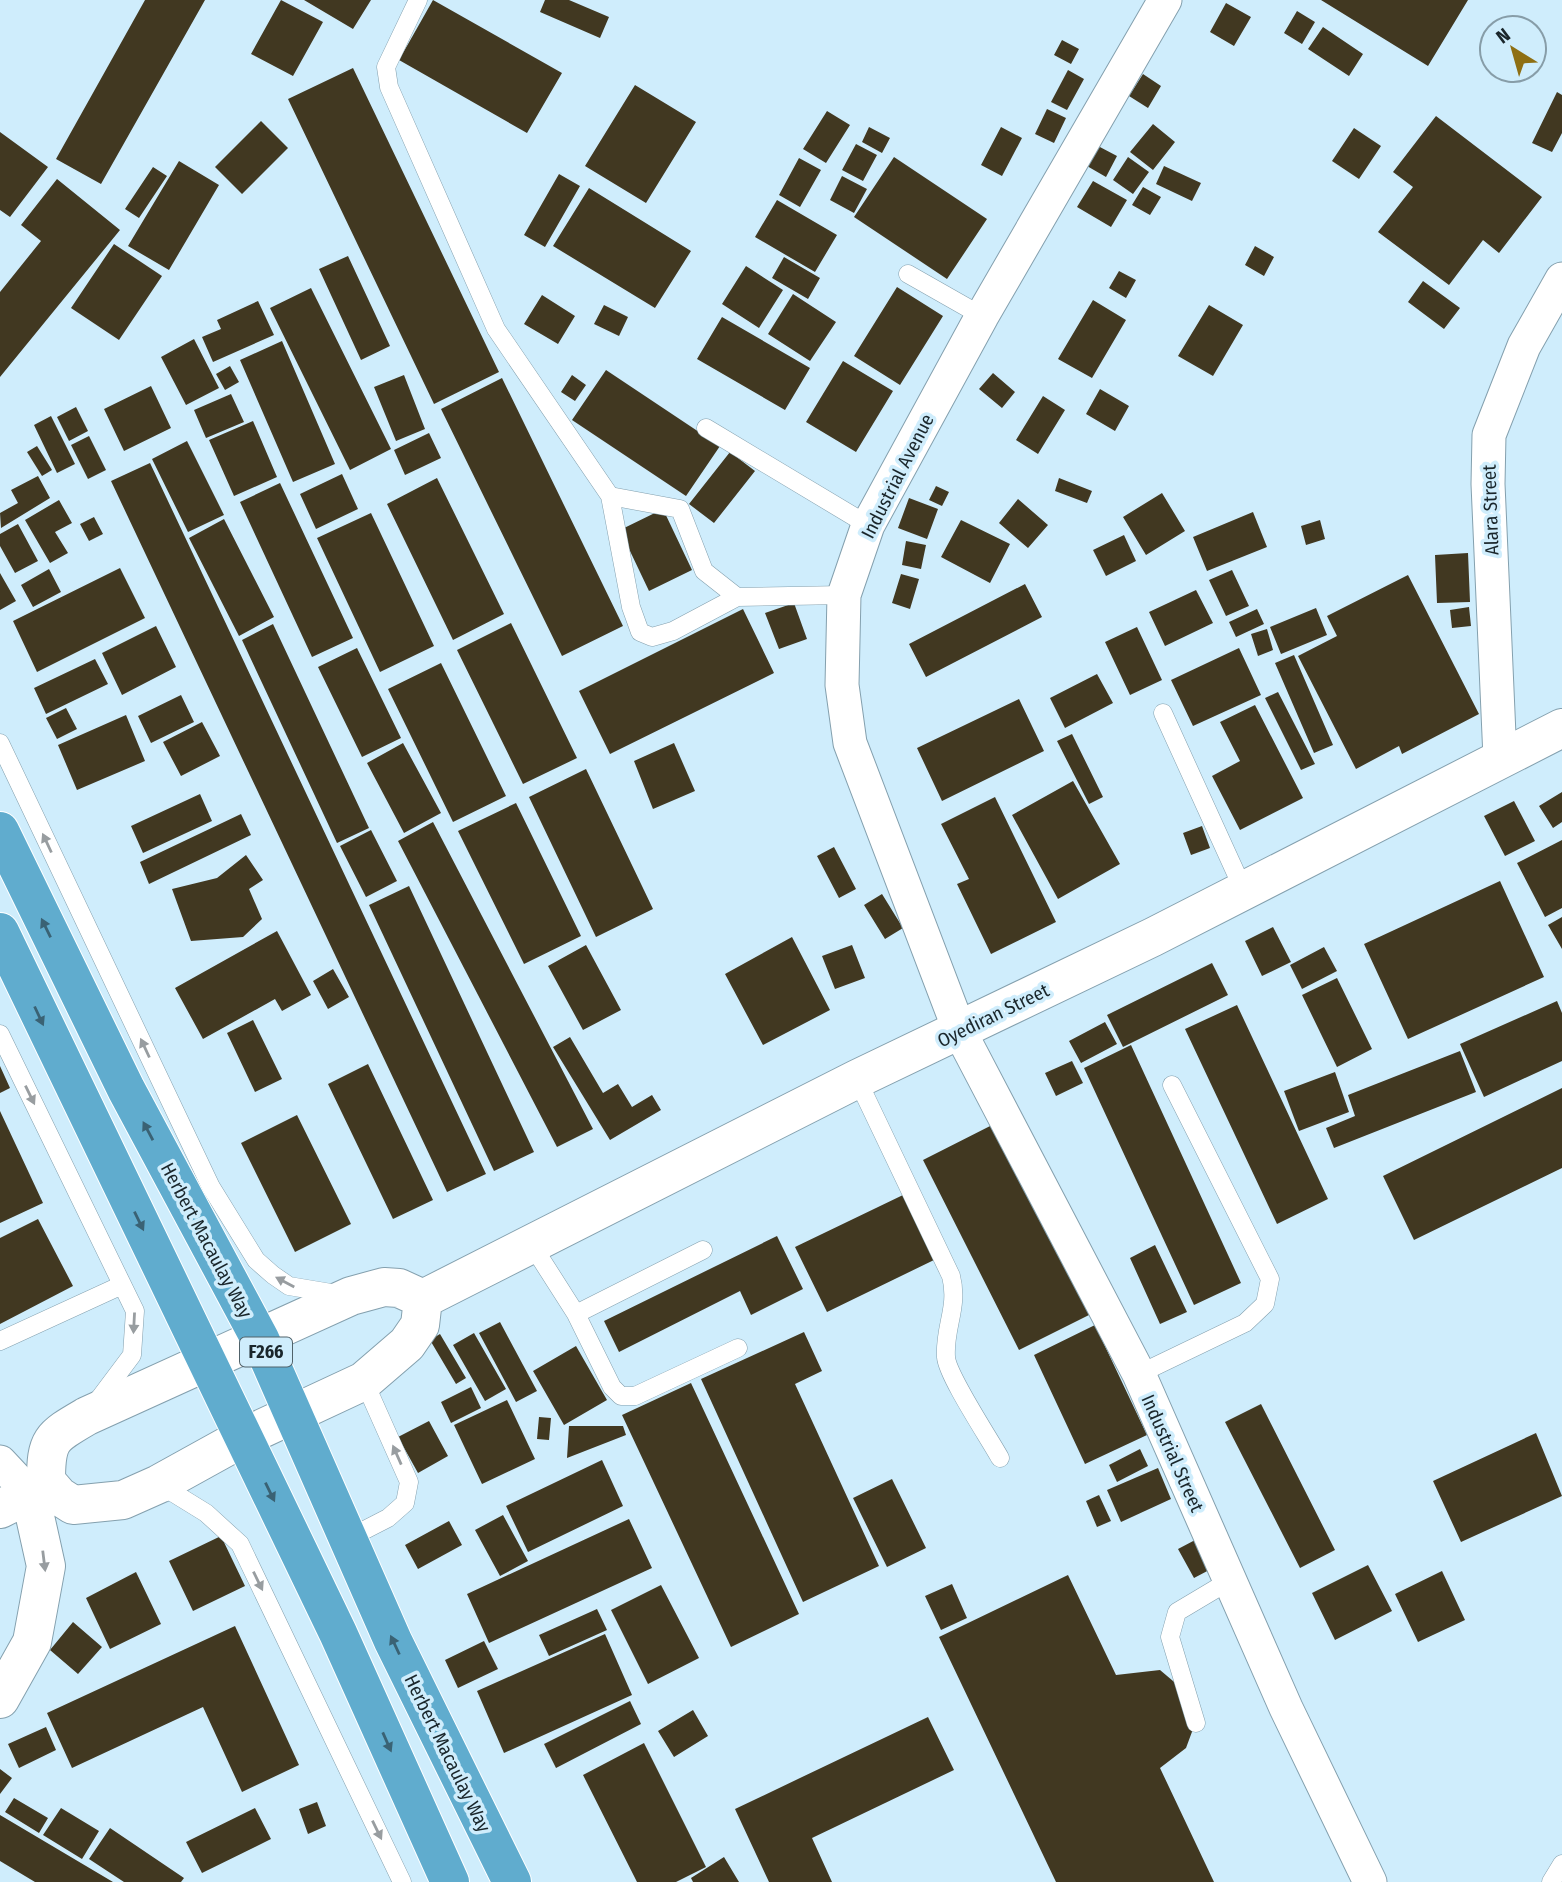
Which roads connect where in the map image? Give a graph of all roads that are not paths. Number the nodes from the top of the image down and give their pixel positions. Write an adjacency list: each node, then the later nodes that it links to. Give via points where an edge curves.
1 (418, 0): 7 (lane, via 386,67 389,86 496,329)
2 (1165, 0): 5 (street, Industrial Avenue)
3 (908, 274): 5 (lane)
4 (1562, 279): 14 (street, Alara Street, via 1524,346 1489,435)
5 (982, 316): 8 (street, Industrial Avenue)
6 (706, 428): 8 (lane)
7 (610, 496): 10 (lane, via 680,509 704,571); 10 (lane, via 640,632 652,637 673,631)
8 (869, 525): 9 (street, Industrial Avenue)
9 (844, 595): 10 (lane); 18 (street, Industrial Avenue, via 842,685 850,743)
10 (737, 597)
11 (1164, 713): 16 (lane)
12 (1562, 728): 14 (street, Oyediran Street)
13 (0, 743): 25 (lane, one-way to 13, via 289,1286 256,1261 211,1187)
14 (1500, 758): 16 (street, Oyediran Street)
15 (0, 831): 28 (highway, Herbert Macaulay Way / F266, one-way to 15, via 126,1089)
16 (1244, 891): 18 (street, Oyediran Street)
17 (0, 932): 31 (highway, F266, one-way to 31)
18 (960, 1032): 20 (street, Oyediran Street); 32 (street, Industrial Street)
19 (0, 1034): 24 (lane, one-way to 24)
20 (857, 1079): 22 (street, Oyediran Street); 37 (lane, via 951,1276 956,1296 945,1340 946,1361)
21 (1172, 1085): 32 (lane, via 1270,1279 1265,1304 1245,1324)
22 (532, 1245): 26 (street, Oyediran Street); 27 (lane)
23 (703, 1250): 27 (lane)
24 (122, 1285): 29 (lane); 35 (lane, one-way to 35, via 135,1311 132,1355)
25 (351, 1296): 26 (street, via 384,1287); 28 (street)
26 (423, 1299): 33 (street, via 420,1325 407,1344)
27 (576, 1314): 30 (lane, via 612,1387 621,1396 635,1396)
28 (260, 1339): 31 (street); 34 (highway, Herbert Macaulay Way / F266)
29 (0, 1341)
30 (738, 1348)
31 (209, 1362): 35 (street); 36 (highway, F266)
32 (1139, 1374): 42 (street, Industrial Street)
33 (364, 1381): 34 (street); 41 (lane, one-way to 33, via 388,1518 405,1503 409,1482)
34 (294, 1413): 36 (street); 41 (highway, Herbert Macaulay Way / F266)
35 (87, 1416): 40 (street, via 59,1432)
36 (244, 1437): 39 (street); 47 (highway, F266, one-way to 47)
37 (1000, 1458)
38 (0, 1461): 40 (street)
39 (159, 1484): 40 (street, via 123,1500 73,1505 59,1496); 46 (lane, one-way to 46, via 206,1513 240,1544)
40 (25, 1495): 43 (street, one-way to 43, via 46,1566 32,1642)
41 (349, 1538): 48 (highway, Herbert Macaulay Way / F266, one-way to 41, via 393,1641)
42 (1229, 1581): 44 (lane, via 1177,1612 1170,1637); 49 (street, Industrial Street)
43 (0, 1699)
44 (1196, 1723)
45 (1562, 1864): 50 (lane)
46 (402, 1882)
47 (450, 1882)
48 (512, 1882)
49 (1370, 1882)
50 (1551, 1882)

